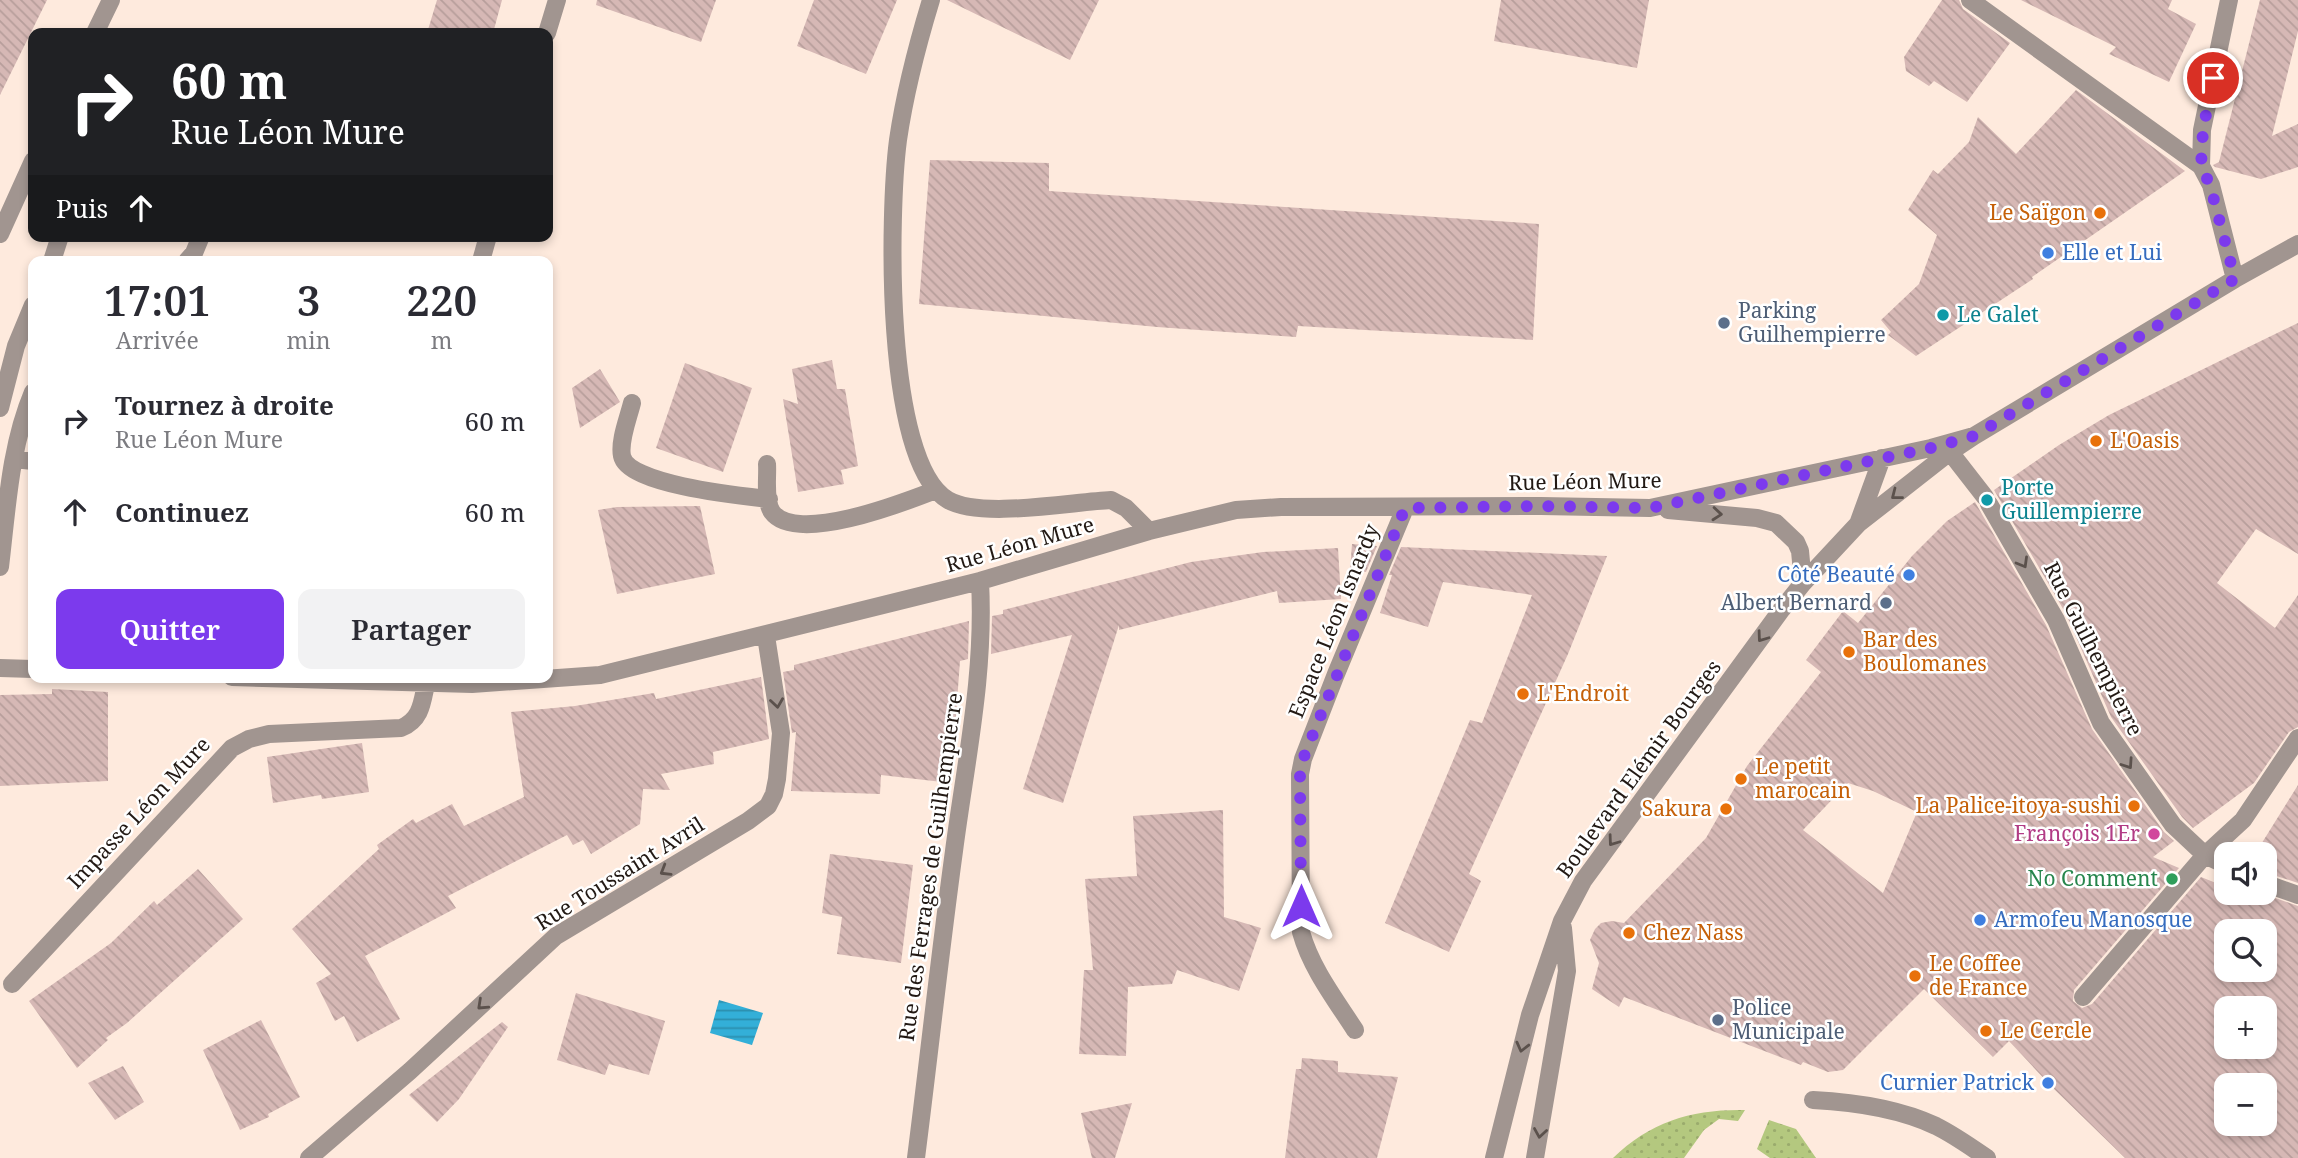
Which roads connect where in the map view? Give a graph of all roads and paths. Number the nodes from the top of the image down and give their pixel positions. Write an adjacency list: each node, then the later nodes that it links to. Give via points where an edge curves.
1 (111, 0): 6 (street)
2 (557, 0): 7 (street)
3 (931, 0): 23 (street, via 898,140 892,287 915,455)
4 (1970, 0): 8 (street)
5 (2229, 0): 8 (street, via 2203,130)
6 (97, 28)
7 (549, 28)
8 (2201, 166): 12 (street)
9 (26, 195): 10 (street)
10 (2, 224)
11 (2298, 244): 12 (street)
12 (2235, 279): 17 (street)
13 (28, 318): 16 (street)
14 (632, 403): 24 (street, via 622,446 628,467 675,484)
15 (28, 405): 20 (street)
16 (0, 408)
17 (1974, 436): 18 (street, Boulevard Elémir Bourges); 19 (street)
18 (1950, 452): 27 (street, Boulevard Elémir Bourges, one-way to 27); 40 (street, Rue Guilhempierre, one-way to 40, via 1987,500 2056,620 2101,723 2173,825)
19 (1882, 458): 26 (street, Rue Léon Mure); 27 (street)
20 (14, 459): 21 (street); 29 (street)
21 (28, 460)
22 (767, 464): 24 (street)
23 (936, 490): 24 (street, via 811,524 779,518); 28 (street, via 959,505 981,509 1111,500)
24 (769, 499)
25 (1405, 508): 26 (street, Rue Léon Mure); 28 (street, Rue Léon Mure, via 1236,510); 47 (street, Espace Léon Isnardy, via 1300,774 1301,932 1315,968)
26 (1650, 508): 31 (street, one-way to 31, via 1764,519 1781,526 1798,547)
27 (1858, 524): 31 (street, Boulevard Elémir Bourges)
28 (1149, 531): 30 (street, Rue Léon Mure)
29 (0, 567)
30 (980, 581): 32 (street, Rue Léon Mure); 50 (street, Rue des Ferrages de Guilhempierre, via 979,681)
31 (1803, 583): 44 (street, Boulevard Elémir Bourges, one-way to 44, via 1583,881)
32 (766, 636): 35 (street, Rue Léon Mure, via 600,675); 49 (street, Rue Toussaint Avril, one-way to 49, via 780,733 775,786 768,806 556,936 410,1072)
33 (0, 668): 34 (street)
34 (28, 669)
35 (553, 678)
36 (398, 683): 38 (street, Rue Léon Mure)
37 (486, 683): 38 (street, Rue Léon Mure)
38 (426, 684): 45 (street, Impasse Léon Mure, via 419,713 401,728 270,734 232,748)
39 (2298, 738): 40 (street, via 2243,820)
40 (2205, 855): 41 (street, Rue Guilhempierre); 46 (street)
41 (2214, 859)
42 (2277, 888): 43 (street)
43 (2298, 895)
44 (1562, 920): 51 (street, Boulevard Elémir Bourges, one-way to 51, via 1530,1015); 52 (street, one-way to 52, via 1567,971)
45 (12, 984)
46 (2083, 997)
47 (1355, 1030)
48 (1813, 1100): 53 (street, via 1859,1104 1923,1121)
49 (309, 1158)
50 (916, 1158)
51 (1494, 1158)
52 (1535, 1158)
53 (1987, 1158)

